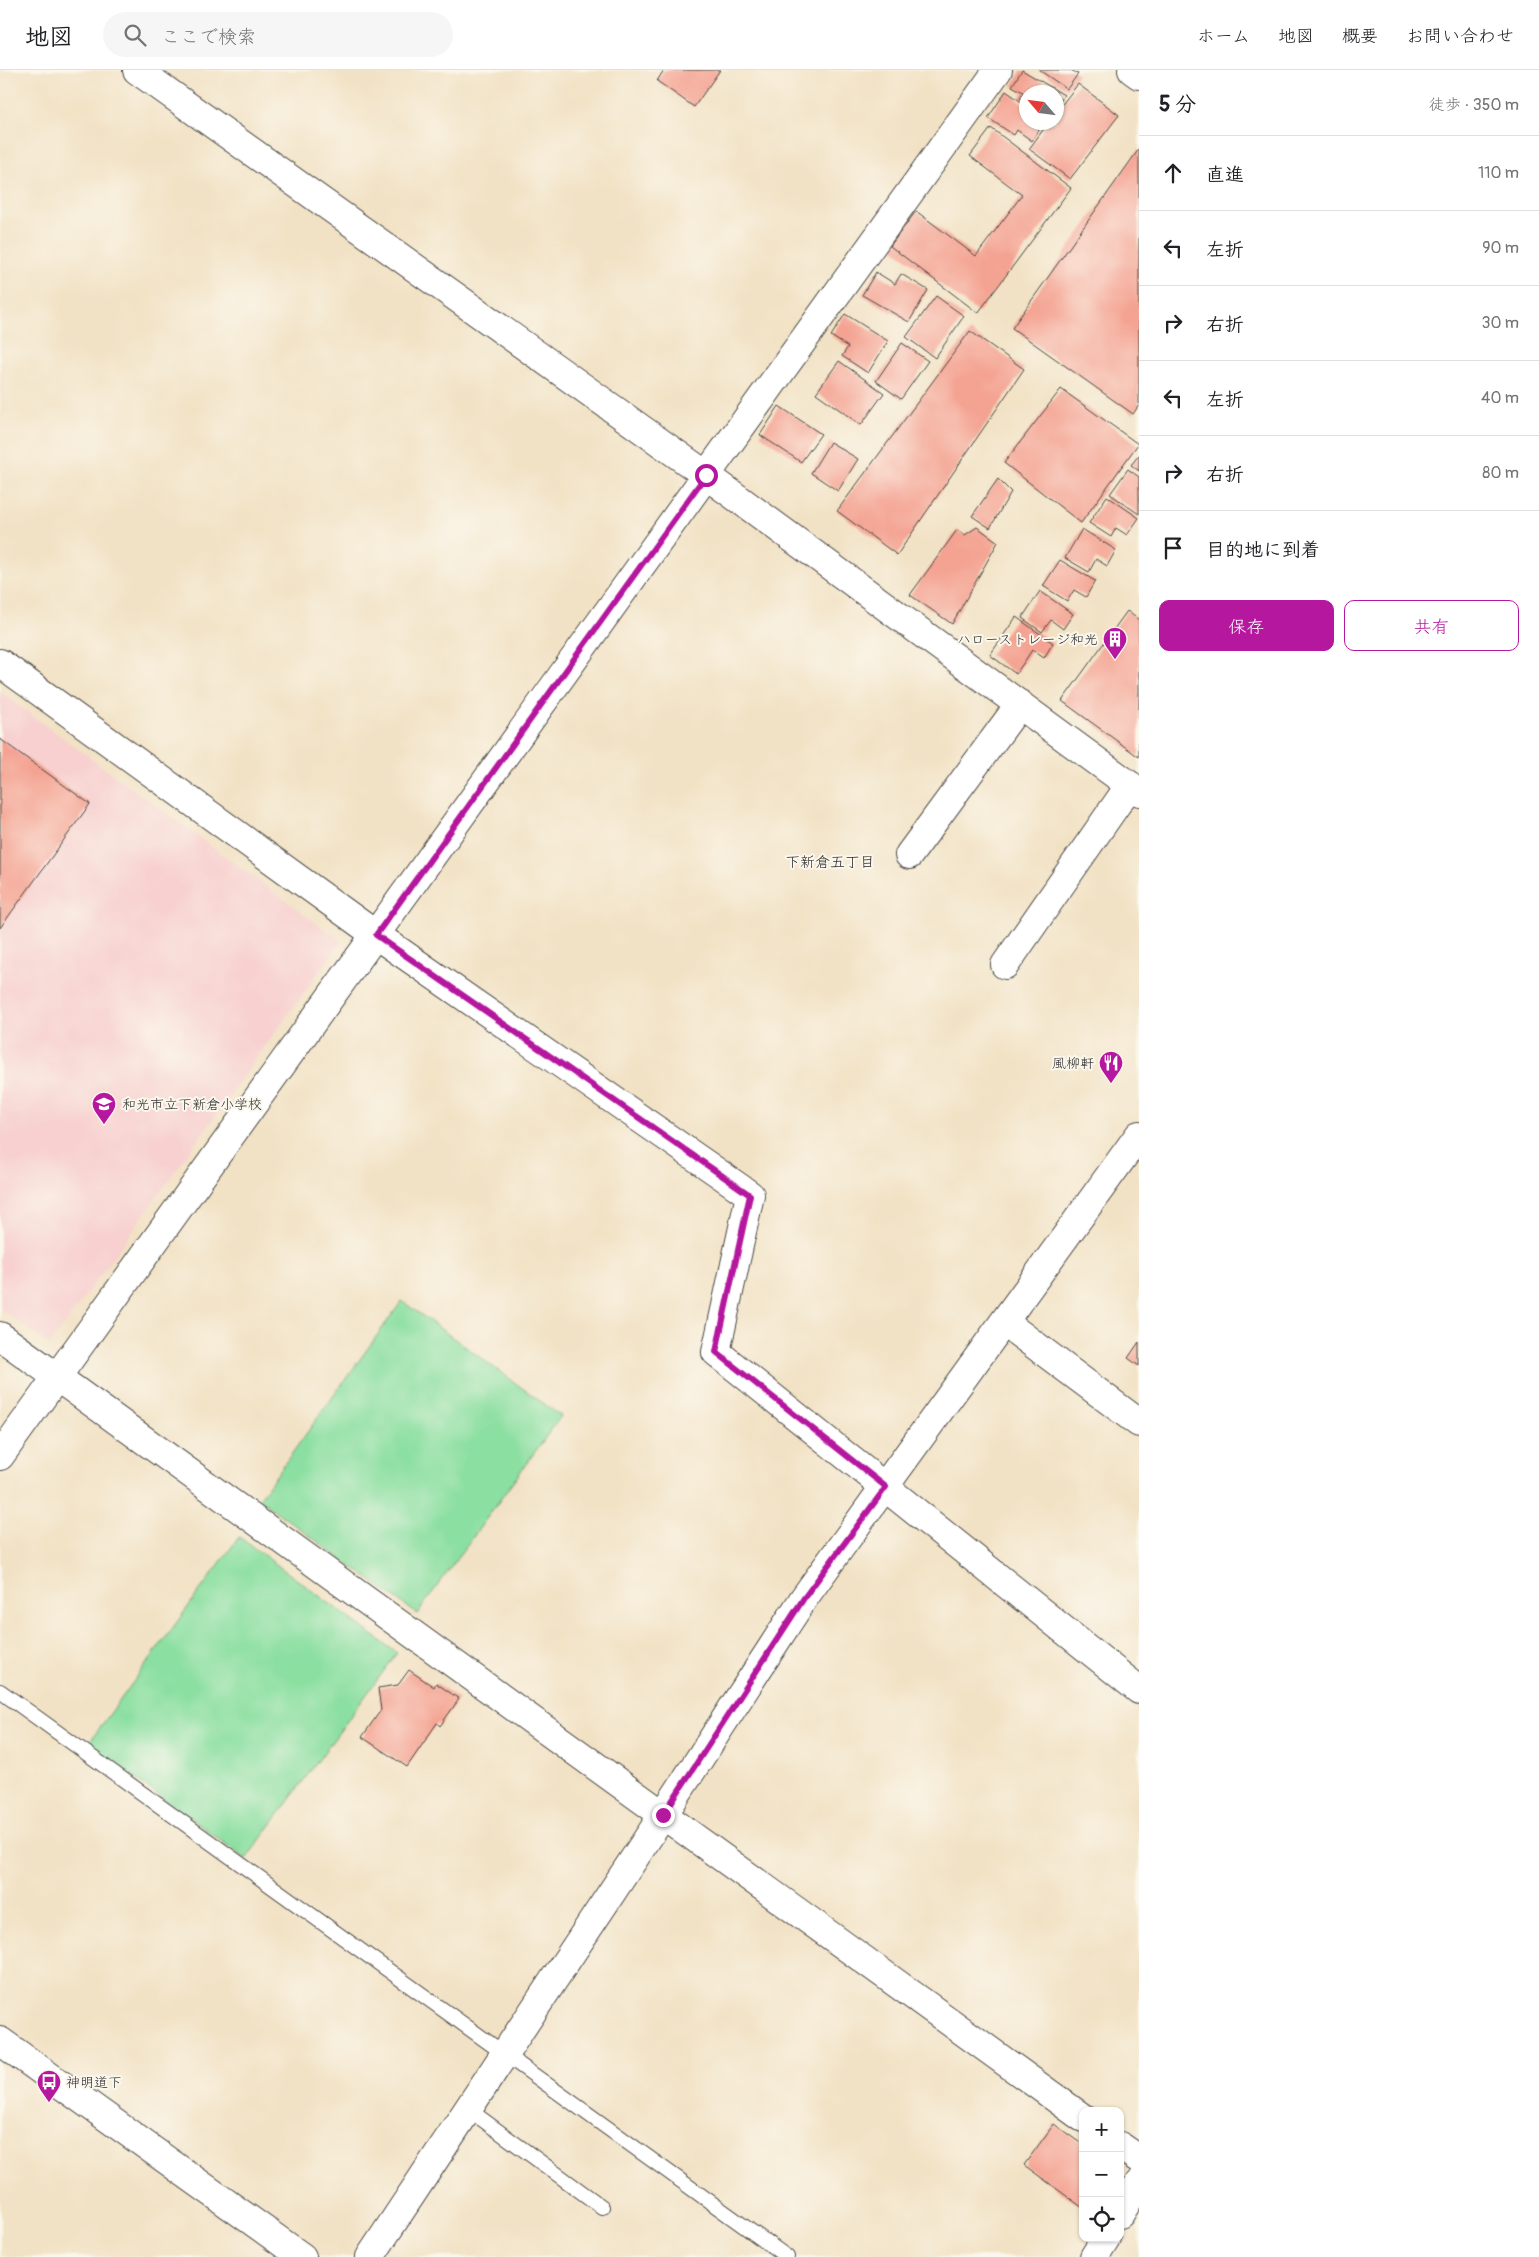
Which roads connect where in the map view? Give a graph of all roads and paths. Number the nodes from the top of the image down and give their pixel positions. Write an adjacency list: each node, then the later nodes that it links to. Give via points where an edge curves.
1 (137, 70): 5 (street)
2 (998, 70): 5 (street)
3 (1132, 70): 4 (street)
4 (1139, 75)
5 (706, 475): 7 (street); 10 (street)
6 (0, 663): 10 (street)
7 (1020, 704): 8 (street); 9 (street)
8 (1135, 788): 11 (street)
9 (909, 856)
10 (376, 935): 15 (street); 18 (street, via 750,1195 716,1352)
11 (1004, 965)
12 (1139, 1135): 13 (street)
13 (1004, 1322): 16 (street); 18 (street)
14 (0, 1336): 15 (street)
15 (57, 1376): 17 (street); 21 (street)
16 (1139, 1423)
17 (0, 1456)
18 (886, 1487): 19 (street); 21 (street, via 804,1598)
19 (1139, 1690)
20 (0, 1691): 23 (lane)
21 (663, 1815): 23 (street); 25 (street)
22 (0, 2041): 32 (street)
23 (504, 2055): 24 (street); 34 (lane)
24 (468, 2109): 29 (lane); 33 (street)
25 (1079, 2115)
26 (1124, 2149): 27 (street)
27 (1139, 2159)
28 (1139, 2183): 30 (street)
29 (602, 2207)
30 (1124, 2207)
31 (1103, 2242): 35 (street)
32 (302, 2257)
33 (370, 2257)
34 (787, 2257)
35 (1094, 2257)

